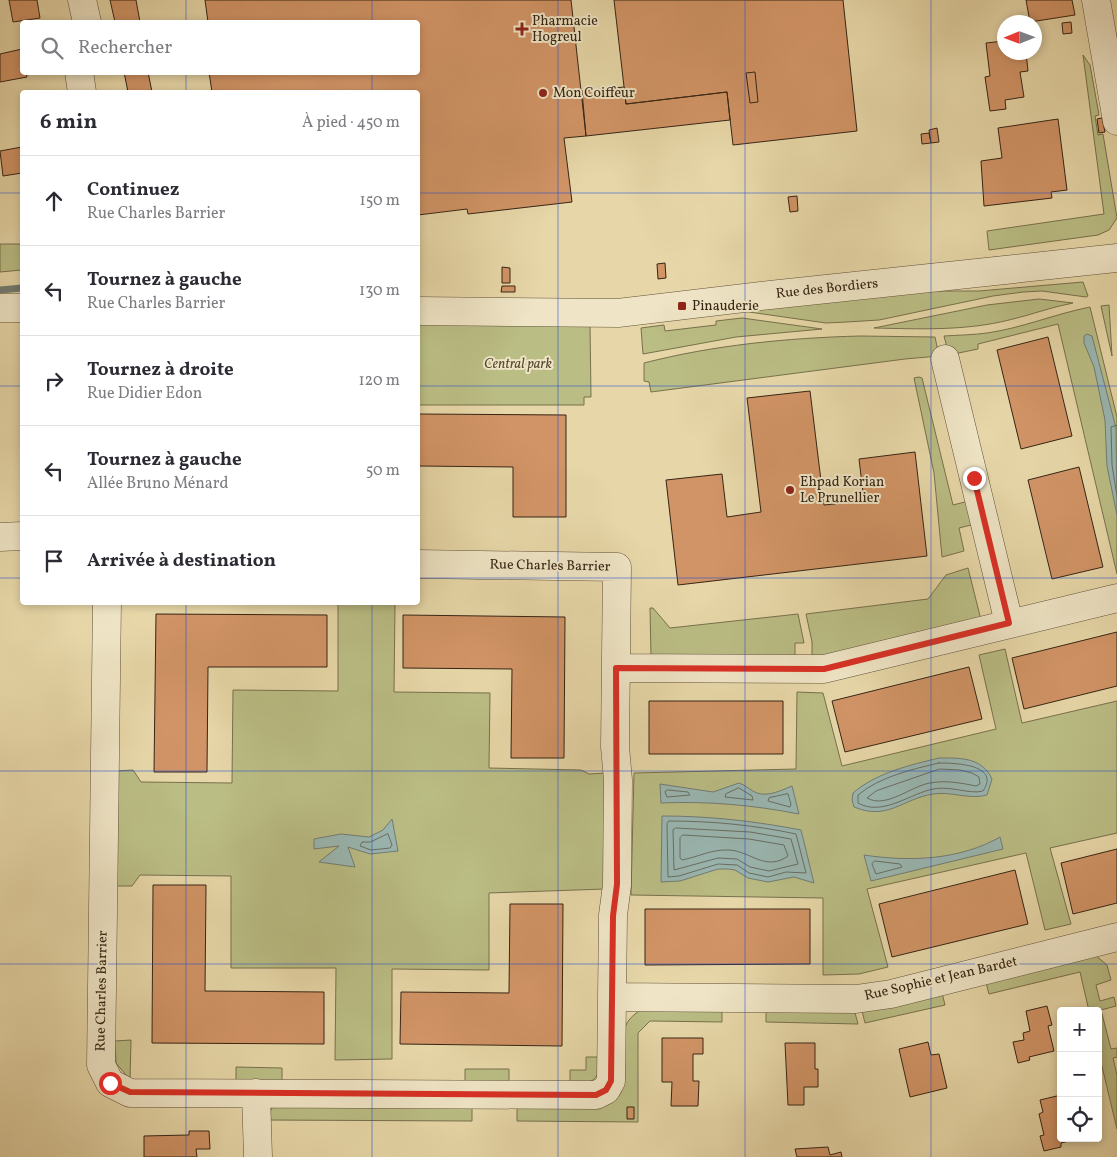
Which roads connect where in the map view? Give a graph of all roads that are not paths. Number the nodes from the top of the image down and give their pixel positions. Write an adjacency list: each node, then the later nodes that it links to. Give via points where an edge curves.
1 (82, 0): 3 (street)
2 (1096, 0): 4 (street)
3 (87, 20)
4 (1110, 42): 7 (street)
5 (79, 75): 6 (street)
6 (82, 90)
7 (1117, 121)
8 (1117, 258): 11 (street, Rue des Bordiers, via 618,313)
9 (0, 308): 10 (street)
10 (20, 308)
11 (420, 311)
12 (945, 359): 18 (street)
13 (20, 536): 14 (street)
14 (0, 537)
15 (420, 564): 19 (street, Rue Charles Barrier, via 618,567)
16 (1117, 598): 18 (street)
17 (107, 605): 22 (street, Rue Charles Barrier, via 101,1065 110,1083 130,1092)
18 (1009, 623): 19 (street, via 824,669)
19 (616, 668): 21 (street, Rue Charles Barrier, via 617,884 613,916)
20 (1117, 937): 21 (street, Rue Sophie et Jean Bardet, via 891,994 856,999)
21 (612, 997): 22 (street, Rue Charles Barrier, via 611,1081 606,1090 596,1095)
22 (256, 1093): 23 (street)
23 (258, 1157)

